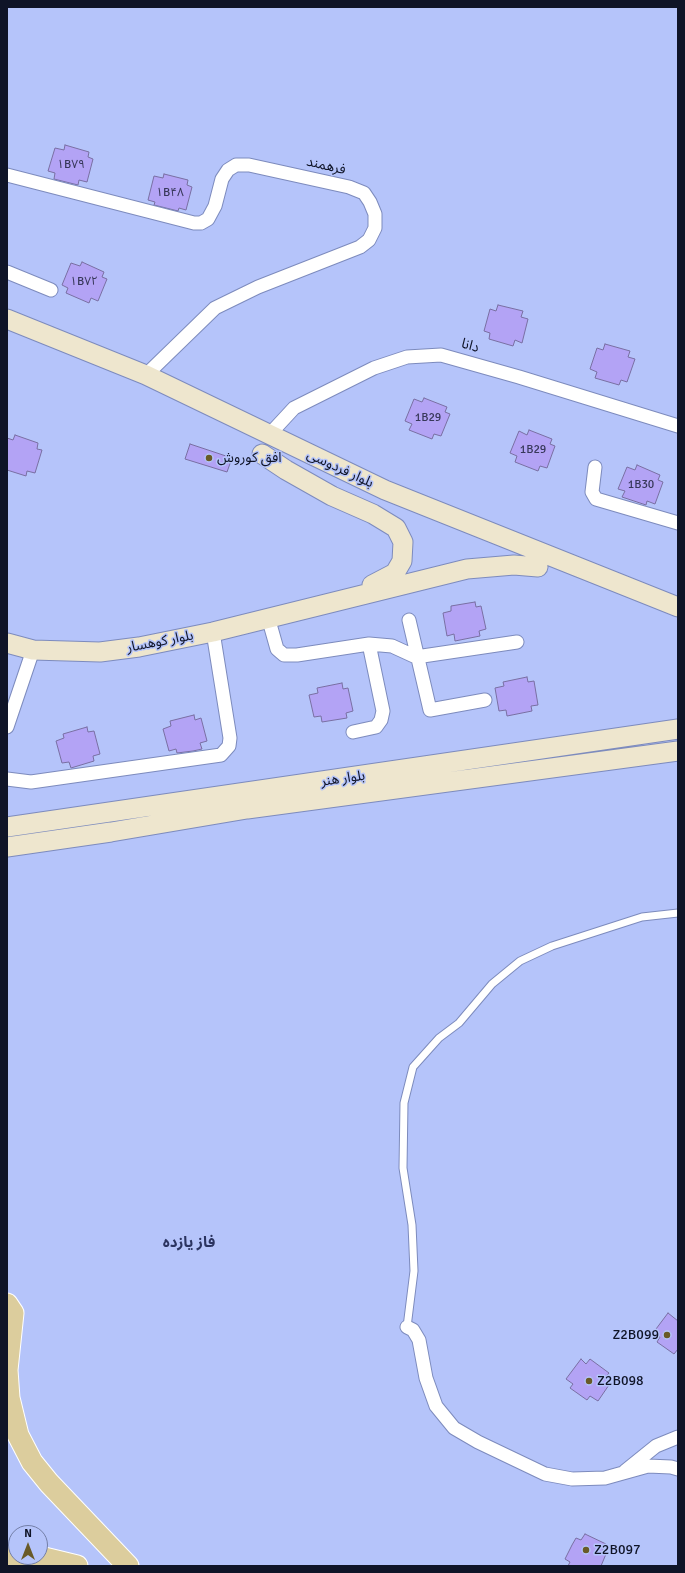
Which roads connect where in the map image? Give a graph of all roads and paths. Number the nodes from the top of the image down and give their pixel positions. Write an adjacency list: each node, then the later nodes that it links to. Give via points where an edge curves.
1 (7, 175): 5 (street, فرهمند, via 194,223 208,219 215,206 222,179 228,170 236,165 249,165 349,187 364,193 374,214 374,228 368,240 360,247 258,287 215,308)
2 (7, 272): 3 (street)
3 (51, 290)
4 (7, 319): 5 (street, بلوار فردوسی)
5 (146, 375): 7 (street, بلوار فردوسی)
6 (678, 426): 7 (street, دانا, via 519,376 441,355 407,357 374,368 294,408)
7 (269, 435): 13 (street, بلوار فردوسی, via 385,490)
8 (262, 454): 12 (street, via 332,496 373,514 396,528 403,542 402,561 395,573 380,582)
9 (595, 467): 10 (street, via 592,492 596,499)
10 (678, 523)
11 (538, 567): 12 (street, via 514,565 467,569)
12 (310, 607): 14 (street, بلوار کوهسار)
13 (678, 607)
14 (268, 617): 16 (street, بلوار کوهسار); 19 (street, via 277,649 284,655 297,656)
15 (409, 620): 21 (street)
16 (213, 632): 20 (street, بلوار کوهسار, via 100,652); 27 (street, via 230,738 229,746 221,755 31,782)
17 (517, 642): 21 (street)
18 (7, 643): 20 (street, بلوار کوهسار)
19 (369, 644): 21 (street, via 392,646); 25 (street, via 383,711 376,727)
20 (33, 650): 23 (street)
21 (416, 657): 22 (street, via 430,710)
22 (484, 700)
23 (7, 727)
24 (678, 729): 28 (street, بلوار هنر)
25 (353, 732)
26 (678, 751): 29 (street, بلوار هنر, via 247,809)
27 (7, 780)
28 (7, 827)
29 (7, 847)
30 (678, 913): 32 (lane, via 642,917 552,946 520,961 492,984 459,1023 439,1038 414,1068 404,1110 403,1168 412,1225 414,1271)
31 (7, 1304): 33 (main road, via 13,1313)
32 (407, 1327): 36 (street, via 413,1330 419,1340 426,1378 436,1406 454,1428 485,1446 545,1474 572,1479 604,1478)
33 (10, 1338): 39 (main road, via 7,1370 9,1398 18,1435 32,1462 49,1483)
34 (678, 1437): 36 (street, via 656,1446)
35 (678, 1469): 36 (street, via 648,1466)
36 (624, 1472)
37 (48, 1559): 38 (main road)
38 (77, 1566)
39 (128, 1566)

